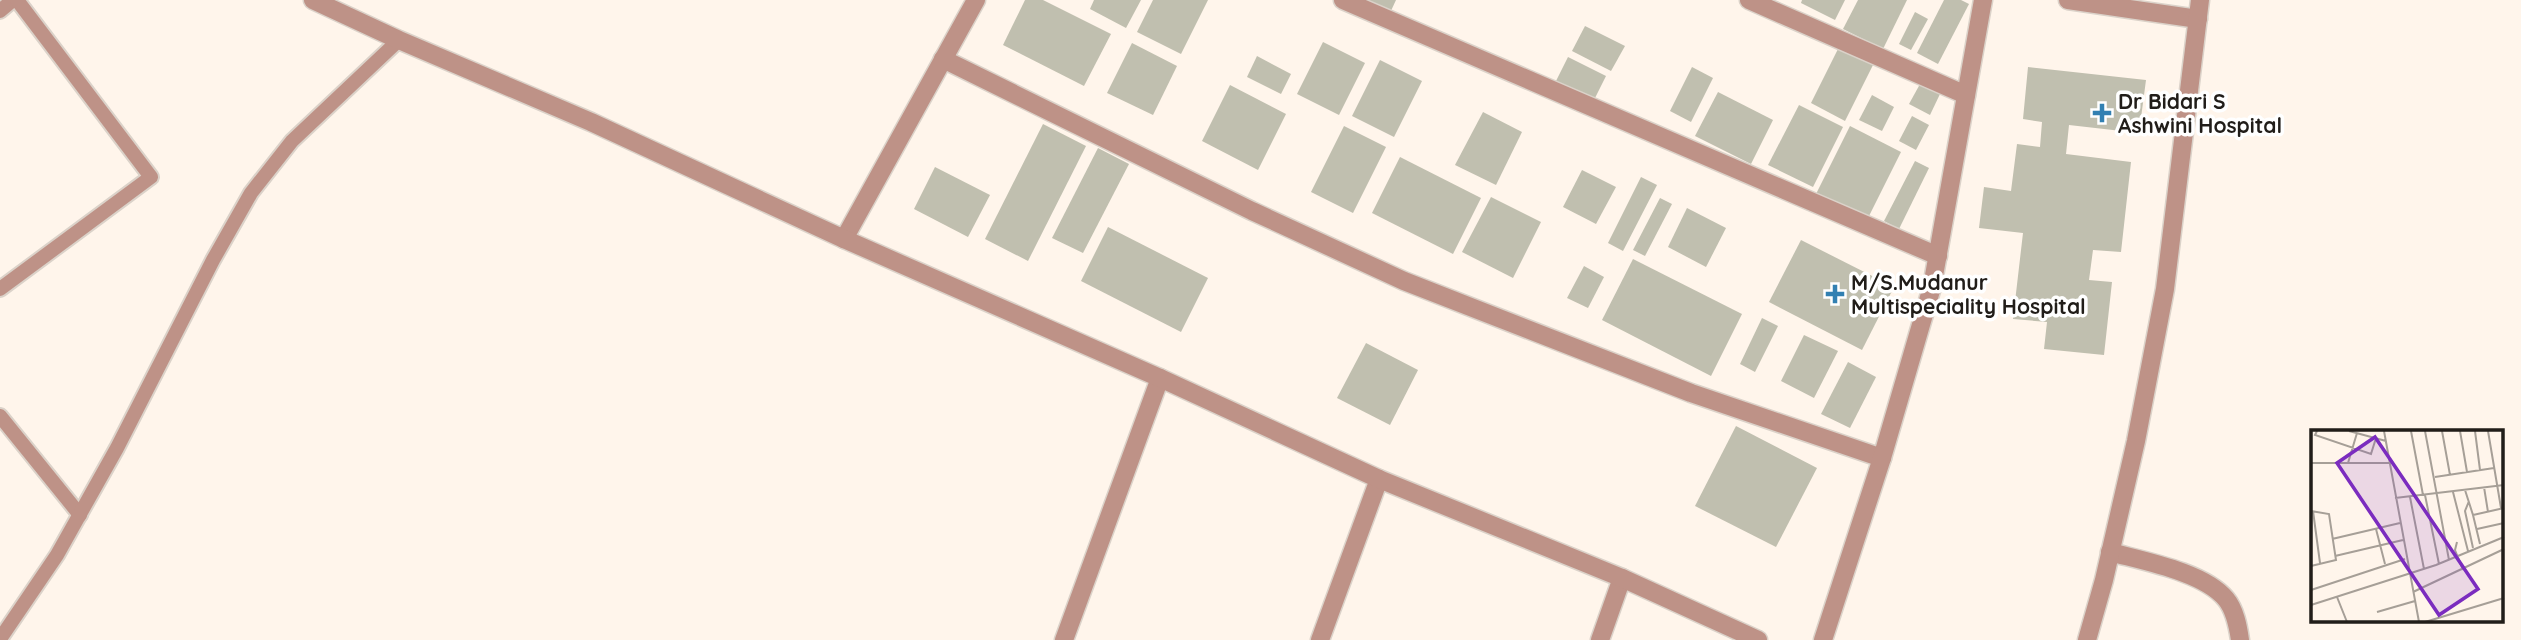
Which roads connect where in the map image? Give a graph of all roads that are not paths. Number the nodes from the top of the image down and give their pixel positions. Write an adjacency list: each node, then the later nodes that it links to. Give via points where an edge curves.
1 (15, 0): 9 (lane); 16 (lane, via 151,177)
2 (313, 0): 11 (street)
3 (976, 0): 12 (street)
4 (1343, 0): 15 (street)
5 (1749, 0): 13 (street)
6 (1983, 0): 13 (street)
7 (2068, 0): 10 (street)
8 (2200, 0): 10 (street)
9 (0, 11)
10 (2198, 19): 22 (street, via 2165,289)
11 (399, 40): 14 (street, via 591,122); 21 (lane, via 292,141 251,193)
12 (943, 59): 14 (street); 19 (street, via 1404,281 1690,393)
13 (1966, 95): 15 (street)
14 (844, 239): 17 (street)
15 (1938, 256): 19 (street)
16 (0, 289)
17 (1160, 378): 20 (street); 25 (street)
18 (0, 416): 21 (lane)
19 (1882, 458): 29 (street)
20 (1379, 479): 23 (street); 26 (street)
21 (80, 515): 24 (lane)
22 (2110, 552): 30 (street); 31 (street, via 2201,581 2226,599)
23 (1622, 578): 27 (street); 28 (street)
24 (0, 639)
25 (1064, 640)
26 (1320, 640)
27 (1600, 640)
28 (1758, 640)
29 (1823, 640)
30 (2087, 640)
31 (2240, 640)

